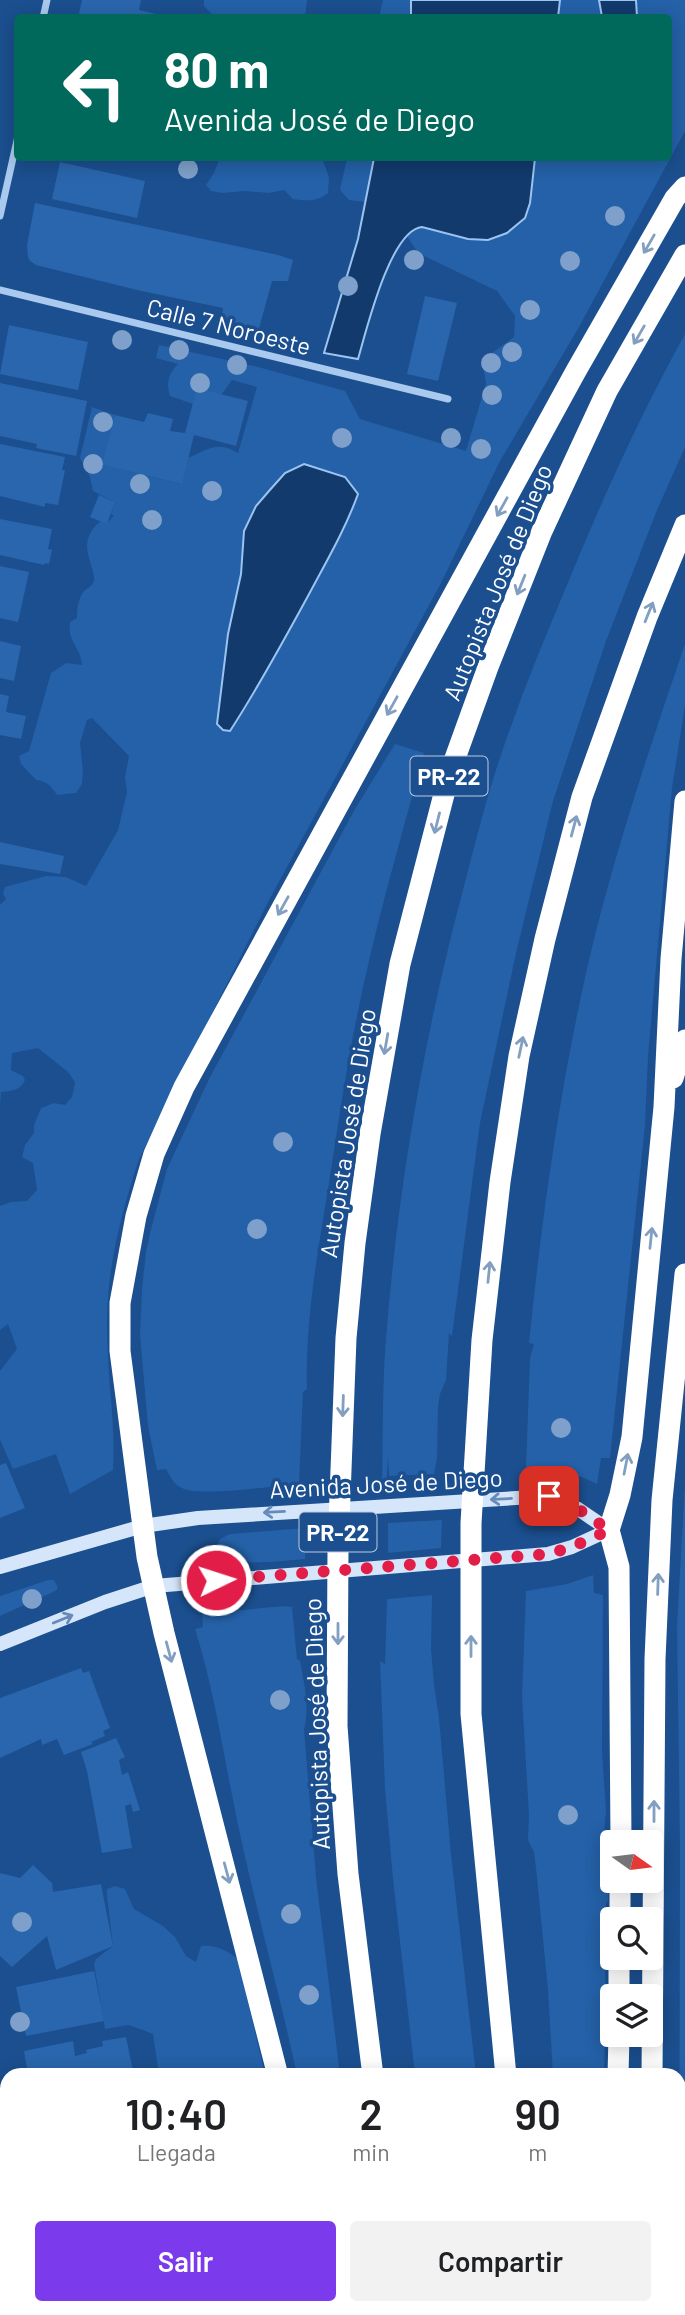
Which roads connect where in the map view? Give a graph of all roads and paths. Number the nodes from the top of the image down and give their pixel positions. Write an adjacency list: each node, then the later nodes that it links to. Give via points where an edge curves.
1 (14, 154): 3 (street)
2 (685, 187): 12 (highway, one-way to 12, via 576,371 184,1087 154,1154 136,1216 120,1303 120,1351)
3 (0, 216)
4 (685, 255): 20 (highway, Autopista José de Diego / PR-22, one-way to 20, via 607,391 542,531 449,775 400,964 370,1134 346,1338 337,1726 348,1874)
5 (0, 290): 6 (street, Calle 7 Noroeste)
6 (449, 399)
7 (685, 526): 21 (highway, one-way to 7, via 471,1714 471,1523 482,1340 500,1182 517,1068 582,797)
8 (685, 801): 10 (highway)
9 (685, 1040): 10 (highway)
10 (664, 1107): 13 (highway, one-way to 10, via 632,1437)
11 (685, 1274): 23 (highway, one-way to 11, via 655,1659 662,1500)
12 (143, 1526): 13 (main road, Avenida José de Diego, one-way to 12, via 549,1496 222,1516); 14 (main road, Avenida José de Diego); 15 (highway)
13 (609, 1530): 15 (main road, via 548,1554); 17 (highway, via 619,1567)
14 (0, 1567)
15 (154, 1586): 16 (main road, one-way to 15); 19 (highway, one-way to 19)
16 (0, 1644)
17 (621, 1830)
18 (619, 2047): 22 (highway)
19 (276, 2068)
20 (372, 2068)
21 (505, 2068)
22 (618, 2068)
23 (652, 2068)

